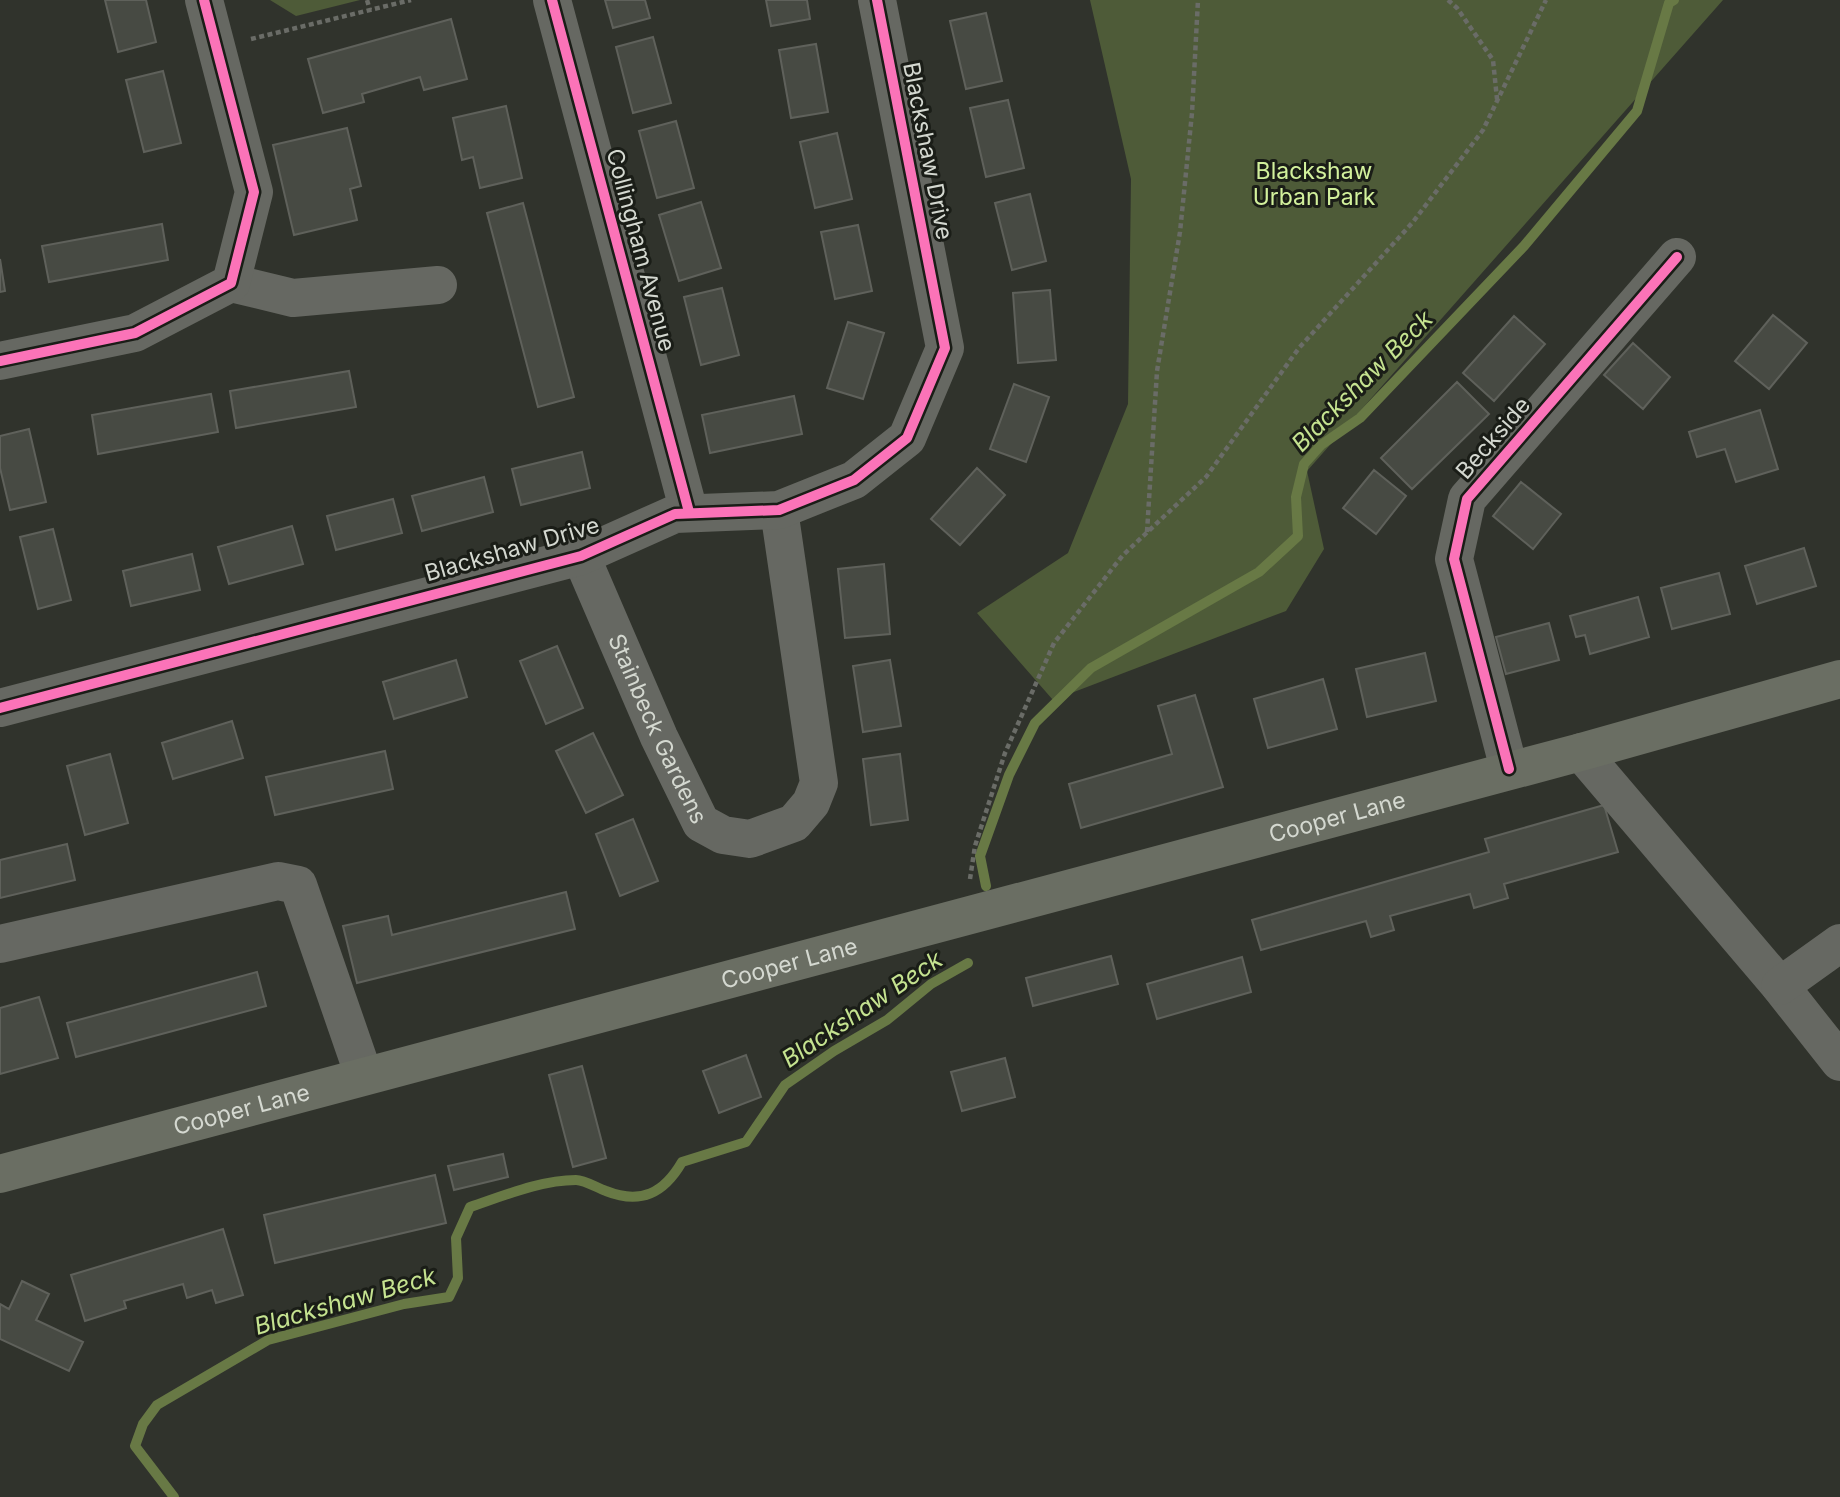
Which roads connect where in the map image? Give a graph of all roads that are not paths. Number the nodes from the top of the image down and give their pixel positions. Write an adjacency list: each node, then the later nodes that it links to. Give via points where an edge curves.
1 (204, 0): 5 (street, via 254,192)
2 (552, 0): 9 (street, Collingham Avenue)
3 (877, 0): 8 (street, Blackshaw Drive, via 945,348 907,438 854,480)
4 (1677, 257): 14 (street, Beckside, via 1467,499 1454,559)
5 (231, 282): 6 (street, via 293,298); 7 (street, via 135,333)
6 (438, 285)
7 (0, 361)
8 (779, 510): 9 (street, Blackshaw Drive); 10 (street, Stainbeck Gardens, via 819,782 811,803 794,823 750,839 723,835 701,823)
9 (689, 512): 10 (street, Blackshaw Drive, via 676,513)
10 (581, 556): 12 (street, Blackshaw Drive)
11 (1840, 679): 13 (main road, Cooper Lane)
12 (0, 708)
13 (1581, 751): 14 (main road, Cooper Lane); 17 (street)
14 (1509, 769): 19 (main road, Cooper Lane)
15 (1840, 943): 17 (street)
16 (0, 944): 19 (street, via 278,881 298,885)
17 (1780, 986): 18 (street)
18 (1840, 1062)
19 (364, 1076): 20 (main road, Cooper Lane)
20 (0, 1174)

